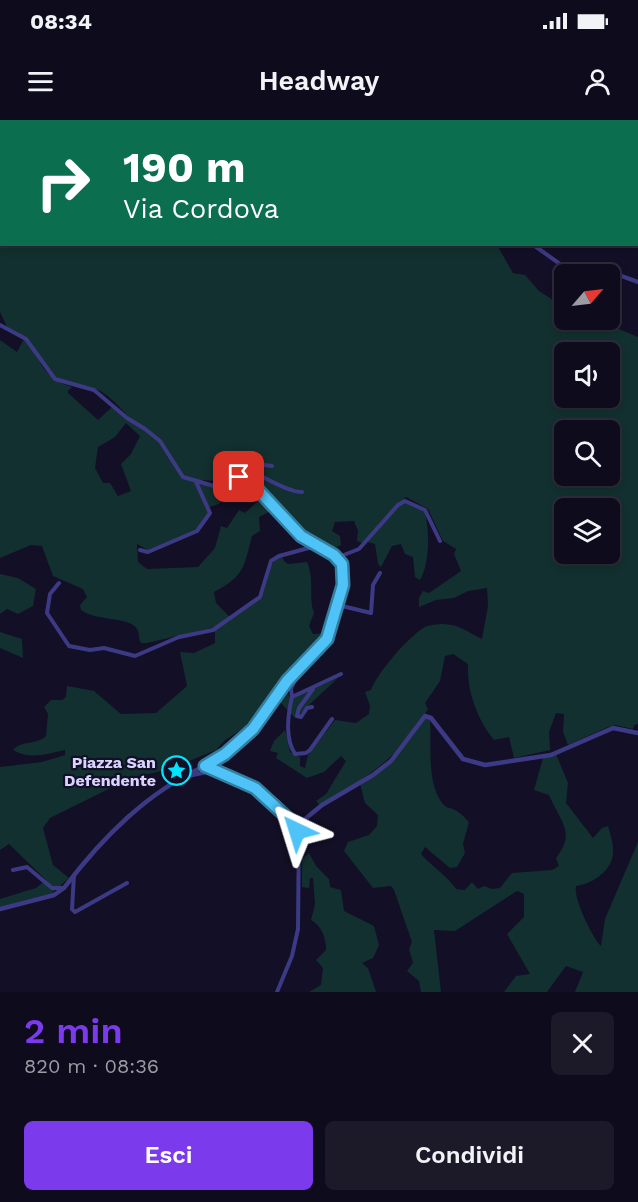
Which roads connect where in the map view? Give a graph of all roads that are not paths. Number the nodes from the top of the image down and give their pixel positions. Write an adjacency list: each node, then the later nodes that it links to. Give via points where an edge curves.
1 (535, 246): 2 (street)
2 (560, 264)
3 (620, 275): 4 (street)
4 (638, 282)
5 (0, 325): 9 (street, via 26,339 55,379 94,390 145,429 160,441 183,477)
6 (272, 466): 7 (street, via 258,464)
7 (246, 471): 8 (street); 10 (street, via 288,490)
8 (239, 477): 9 (street, via 214,486); 12 (street, via 247,478 301,536)
9 (196, 481): 13 (street, via 210,513 201,528 148,552)
10 (302, 492)
11 (440, 541): 14 (street, via 425,510 405,501 359,549)
12 (316, 546): 14 (street); 16 (street, via 271,561 260,597 220,626 179,637 135,656 104,648 69,646 47,613 50,594)
13 (140, 550)
14 (336, 558): 17 (street, via 342,564 343,585)
15 (380, 573): 17 (street, via 373,585 370,613)
16 (59, 583)
17 (338, 605): 18 (street, via 327,639)
18 (301, 665): 21 (street, via 291,689); 25 (street, via 253,729)
19 (341, 674): 20 (street)
20 (315, 687): 21 (street); 22 (street, via 297,716)
21 (292, 697): 23 (street, via 290,747 295,754 310,750)
22 (312, 707)
23 (332, 719)
24 (638, 733): 28 (street, via 613,728 551,755 484,765 463,759 431,718 425,716 391,761)
25 (205, 766): 26 (street); 27 (street)
26 (212, 771): 27 (street); 28 (street, via 255,788)
27 (178, 778): 30 (street, via 127,818)
28 (299, 824): 34 (street, via 298,929)
29 (13, 870): 32 (street, via 27,867 52,888)
30 (74, 875): 31 (street, via 75,912); 32 (street)
31 (127, 883)
32 (64, 888): 33 (street, via 54,895)
33 (0, 909)
34 (277, 992)

